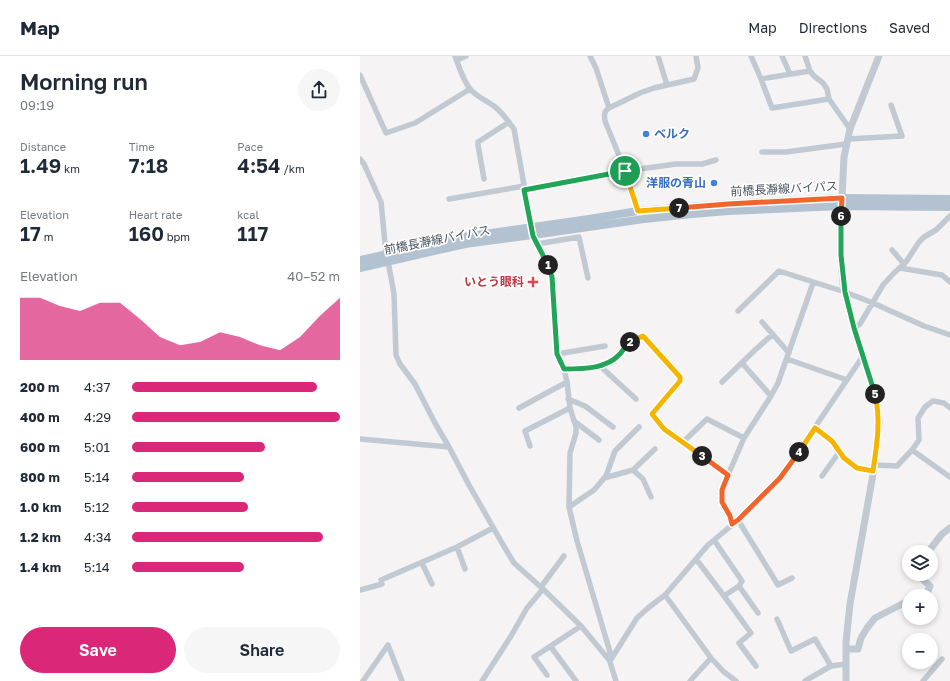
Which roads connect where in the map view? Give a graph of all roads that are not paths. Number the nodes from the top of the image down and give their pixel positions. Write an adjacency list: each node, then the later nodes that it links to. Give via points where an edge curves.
1 (466, 56): 9 (street)
2 (590, 56): 18 (street)
3 (658, 56): 14 (street)
4 (696, 56): 14 (street, via 698,68 694,79)
5 (751, 56): 13 (street)
6 (782, 56): 11 (street)
7 (805, 56): 10 (street)
8 (879, 56): 20 (street)
9 (456, 58): 15 (street)
10 (810, 71): 11 (street); 16 (street, via 823,83)
11 (790, 74): 13 (street)
12 (360, 75): 15 (street, via 386,133 415,122)
13 (762, 79): 16 (street, via 772,108)
14 (666, 85): 18 (street, via 640,92)
15 (470, 90): 19 (street, via 494,106)
16 (829, 99): 20 (street)
17 (891, 104): 21 (street, via 902,136)
18 (609, 108): 25 (street, via 604,114 605,121)
19 (509, 122): 26 (street, via 478,142); 27 (street, via 514,129)
20 (850, 129): 21 (street)
21 (847, 141): 22 (street, via 786,152); 30 (street)
22 (762, 152)
23 (360, 159): 37 (street, via 381,202)
24 (716, 160): 25 (street, via 702,164 676,164)
25 (625, 171): 27 (street); 32 (street)
26 (484, 179)
27 (524, 188): 28 (street); 34 (street)
28 (449, 199)
29 (950, 199): 30 (main road, 前橋長瀞線バイパス)
30 (841, 202): 31 (main road, 前橋長瀞線バイパス); 32 (main road, 前橋長瀞線バイパス, via 728,204); 34 (main road, 前橋長瀞線バイパス); 44 (street, via 841,255)
31 (950, 207)
32 (638, 211): 34 (main road, 前橋長瀞線バイパス)
33 (950, 216): 39 (street, via 919,242)
34 (532, 231): 35 (street); 37 (main road, 前橋長瀞線バイパス, via 463,237)
35 (537, 244): 41 (street, via 578,237); 52 (street, via 552,277)
36 (892, 250): 39 (street)
37 (387, 257): 38 (main road, 前橋長瀞線バイパス); 40 (main road, 前橋長瀞線バイパス); 76 (street, via 394,294 396,355)
38 (360, 260)
39 (902, 266): 42 (street, via 942,275); 45 (street, via 883,285)
40 (360, 268)
41 (588, 278)
42 (950, 282)
43 (813, 283): 44 (street); 46 (street, via 779,271); 53 (street)
44 (845, 292): 45 (street); 48 (street)
45 (872, 303): 48 (street, via 860,324); 50 (street)
46 (738, 311)
47 (762, 322): 49 (street)
48 (854, 328): 54 (street)
49 (773, 334): 53 (street); 55 (street)
50 (950, 335)
51 (605, 346): 52 (street)
52 (557, 354): 57 (street)
53 (788, 356): 58 (street); 61 (street)
54 (863, 356): 58 (street); 80 (street, via 876,396 879,422)
55 (742, 363): 60 (street); 61 (street)
56 (600, 366): 57 (street); 63 (street); 74 (street, via 619,355 630,341 643,336 680,377 680,381 652,414 664,429)
57 (564, 369): 59 (street)
58 (847, 380): 70 (street)
59 (567, 382): 62 (street); 64 (street)
60 (722, 382)
61 (771, 396): 71 (street)
62 (568, 399): 65 (street); 68 (street, via 585,406)
63 (636, 399)
64 (519, 408)
65 (570, 408): 67 (street); 75 (street, via 525,431)
66 (950, 408): 78 (street, via 944,403 933,401 925,406 918,418 919,440)
67 (574, 421): 73 (street); 87 (street, via 576,433 570,453)
68 (613, 427)
69 (639, 427): 85 (street, via 615,451)
70 (815, 428): 79 (street); 88 (street, via 780,478)
71 (744, 438): 74 (street, via 707,419); 82 (street)
72 (360, 439): 76 (street)
73 (599, 440)
74 (683, 442): 82 (street)
75 (530, 446)
76 (449, 447): 90 (street)
77 (655, 450): 81 (street)
78 (912, 450): 80 (street, via 897,466); 84 (street)
79 (840, 451): 80 (street, via 844,458 857,468); 83 (street)
80 (874, 468): 113 (street, via 850,604)
81 (633, 470): 85 (street); 86 (street, via 643,478)
82 (728, 475): 89 (street, via 722,490 722,502)
83 (822, 476)
84 (950, 477)
85 (604, 478): 87 (street, via 594,490)
86 (651, 496)
87 (569, 507): 116 (street, via 610,652)
88 (738, 520): 89 (street); 99 (street, via 778,585)
89 (732, 524): 92 (street)
90 (493, 528): 94 (street); 103 (street, via 514,563)
91 (950, 528): 93 (street)
92 (714, 540): 96 (street); 102 (street, via 742,582)
93 (933, 545)
94 (457, 547): 97 (street); 98 (street)
95 (564, 556): 103 (street)
96 (696, 559): 106 (street); 107 (street)
97 (422, 563): 101 (street); 105 (street)
98 (465, 568)
99 (792, 578)
100 (925, 581): 104 (street, via 930,586)
101 (432, 584)
102 (739, 586): 107 (street); 109 (street)
103 (542, 588): 111 (street); 123 (street)
104 (929, 589)
105 (360, 590)
106 (665, 595): 114 (street); 116 (street, via 638,618)
107 (724, 596): 118 (street, via 751,633 740,643)
108 (902, 604): 113 (street, via 875,618 861,638 858,649)
109 (758, 613)
110 (777, 619): 119 (street, via 791,651 815,639)
111 (581, 626): 112 (street); 116 (street)
112 (551, 647): 120 (street, via 534,657); 124 (street)
113 (846, 649): 117 (street)
114 (711, 658): 126 (street); 127 (street)
115 (942, 659): 130 (street)
116 (610, 662): 125 (street)
117 (846, 664): 119 (street); 129 (street)
118 (756, 666)
119 (831, 666): 128 (street)
120 (547, 675)
121 (363, 681): 122 (street, via 388,645)
122 (402, 681)
123 (482, 681)
124 (576, 681)
125 (616, 681)
126 (690, 681)
127 (736, 681)
128 (805, 681)
129 (846, 681)
130 (923, 681)

